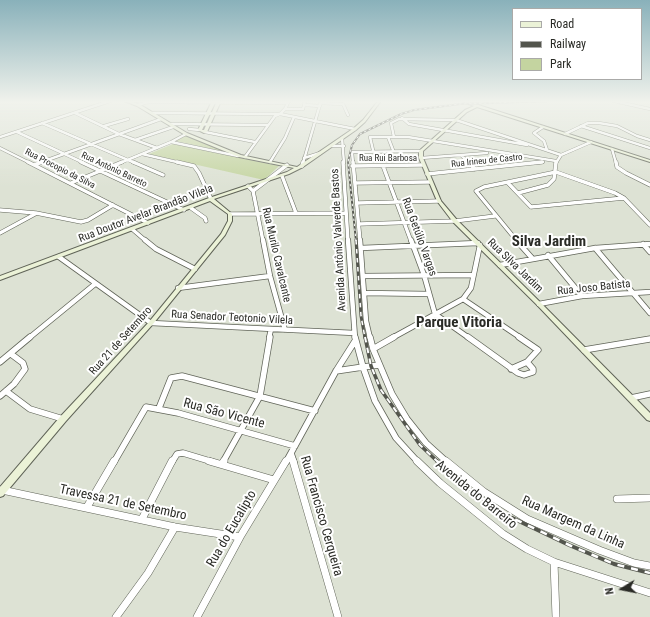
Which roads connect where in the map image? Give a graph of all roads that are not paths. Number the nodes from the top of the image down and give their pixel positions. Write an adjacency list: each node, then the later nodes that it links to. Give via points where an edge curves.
1 (24, 130): 20 (street)
2 (56, 130): 37 (street)
3 (111, 130): 22 (street)
4 (131, 130): 22 (street)
5 (162, 130): 30 (street)
6 (179, 130): 23 (street)
7 (200, 130): 21 (street)
8 (264, 130): 35 (street)
9 (289, 130): 67 (street)
10 (312, 130): 61 (street)
11 (353, 130): 29 (street, Rua Doutor Avelar Brandão Vilela)
12 (392, 130): 28 (street)
13 (442, 130): 31 (street); 33 (street)
14 (489, 130): 25 (street)
15 (539, 130): 49 (street, via 534,133 544,142)
16 (552, 130): 24 (street)
17 (573, 130): 24 (street)
18 (593, 130): 44 (street)
19 (625, 130): 32 (street)
20 (17, 132): 26 (street); 54 (street, Rua Antônio Barreto)
21 (205, 132): 35 (street)
22 (119, 134): 30 (street); 37 (street)
23 (186, 134): 34 (street); 59 (street)
24 (565, 134): 36 (street)
25 (506, 135): 31 (street); 40 (street)
26 (0, 137)
27 (388, 137): 28 (street); 47 (street, via 369,138); 48 (street)
28 (394, 137): 33 (street, via 414,137)
29 (342, 138): 38 (street, Rua Doutor Avelar Brandão Vilela); 39 (street, Avenida Antônio Valverde Bastos)
30 (135, 140): 42 (street)
31 (498, 140): 40 (street)
32 (650, 140)
33 (432, 141): 43 (street); 50 (street)
34 (171, 142): 42 (street); 59 (street)
35 (255, 142): 60 (street)
36 (590, 142): 45 (street); 58 (street)
37 (90, 144): 54 (street); 63 (street)
38 (332, 146): 39 (street); 52 (street, Rua Doutor Avelar Brandão Vilela)
39 (344, 146): 101 (street, Avenida Antônio Valverde Bastos)
40 (538, 147): 49 (street)
41 (0, 148): 46 (street, Rua Procopio da Silva)
42 (156, 148): 55 (street)
43 (467, 148): 51 (street); 56 (street)
44 (650, 148)
45 (612, 149): 66 (street); 86 (street, via 617,167)
46 (4, 150): 53 (street); 68 (street, Rua Procopio da Silva)
47 (373, 150): 48 (street); 71 (street, Avenida Antônio Valverde Bastos, via 353,151)
48 (393, 150): 50 (street)
49 (547, 150): 58 (street)
50 (421, 151): 62 (street, Rua Silva Jardim)
51 (495, 152): 56 (street); 64 (street)
52 (320, 153): 61 (street); 73 (street, Rua Doutor Avelar Brandão Vilela)
53 (0, 154)
54 (64, 154): 68 (street); 75 (street, Rua Antônio Barreto)
55 (142, 154): 63 (street); 91 (street, via 194,166)
56 (474, 154): 57 (street)
57 (461, 155): 62 (street); 74 (street)
58 (561, 155): 65 (street)
59 (240, 156): 60 (street)
60 (246, 157): 67 (street)
61 (304, 158): 73 (street)
62 (421, 158): 70 (street, Rua Silva Jardim)
63 (128, 160): 75 (street); 78 (street)
64 (549, 161): 65 (street); 74 (street, Rua Irineu de Castro)
65 (556, 161): 76 (street)
66 (650, 161)
67 (270, 162): 69 (street)
68 (34, 165): 83 (street, Rua Procopio da Silva)
69 (287, 165): 73 (street); 80 (street)
70 (423, 165): 72 (street, Rua Rui Barbosa); 77 (street, Rua Silva Jardim)
71 (352, 166): 72 (street, Rua Rui Barbosa); 84 (street, Avenida Antônio Valverde Bastos)
72 (383, 166): 81 (street, Rua Getúlio Vargas)
73 (300, 167): 79 (street, Rua Doutor Avelar Brandão Vilela)
74 (475, 169): 77 (street, Rua Irineu de Castro)
75 (100, 171): 83 (street); 98 (street, Rua Antônio Barreto)
76 (556, 172): 85 (street); 89 (street, via 548,185); 90 (street)
77 (427, 174): 82 (street, Rua Silva Jardim)
78 (163, 175)
79 (282, 176): 80 (street, Rua Doutor Avelar Brandão Vilela); 100 (street)
80 (271, 179): 87 (street, Rua Doutor Avelar Brandão Vilela); 88 (street)
81 (389, 182): 82 (street); 84 (street); 92 (street, Rua Getúlio Vargas)
82 (430, 182): 93 (street, Rua Silva Jardim)
83 (71, 183): 95 (street, Rua Procopio da Silva)
84 (355, 183): 94 (street, Avenida Antônio Valverde Bastos)
85 (508, 183): 89 (street); 104 (street, via 476,191)
86 (650, 185)
87 (248, 186): 88 (street); 91 (street, Rua Doutor Avelar Brandão Vilela)
88 (253, 191): 103 (street, Rua Murilo Cavalcante)
89 (518, 193): 90 (street, via 529,205 535,207)
90 (624, 198): 110 (street)
91 (211, 199): 96 (street, Rua Doutor Avelar Brandão Vilela); 102 (street)
92 (396, 201): 93 (street); 94 (street); 108 (street, Rua Getúlio Vargas)
93 (439, 201): 105 (street, Rua Silva Jardim)
94 (357, 203): 109 (street, Avenida Antônio Valverde Bastos)
95 (113, 205): 99 (street, via 88,220 78,222); 107 (street, Rua Procopio da Silva)
96 (191, 208): 98 (street, Rua Doutor Avelar Brandão Vilela); 106 (street, via 206,218)
97 (0, 210): 99 (street)
98 (184, 210): 107 (street, Rua Doutor Avelar Brandão Vilela)
99 (36, 213): 112 (street)
100 (296, 213): 101 (street); 103 (street)
101 (345, 213): 144 (street, Avenida Antônio Valverde Bastos)
102 (230, 214): 103 (street); 124 (street, Rua 21 de Setembro, via 230,221 223,234)
103 (258, 214): 127 (street, Rua Murilo Cavalcante)
104 (495, 216): 105 (street); 122 (street)
105 (455, 221): 108 (street); 113 (street, Rua Silva Jardim)
106 (206, 222)
107 (148, 223): 111 (street, Rua Doutor Avelar Brandão Vilela)
108 (405, 223): 109 (street); 116 (street, Rua Getúlio Vargas)
109 (359, 224): 117 (street, Avenida Antônio Valverde Bastos)
110 (650, 225)
111 (132, 229): 121 (street, Rua Doutor Avelar Brandão Vilela); 124 (street, via 156,249)
112 (0, 233)
113 (479, 244): 116 (street); 123 (street, Rua Silva Jardim); 126 (street)
114 (643, 244): 115 (street); 118 (street); 119 (street)
115 (650, 244)
116 (413, 246): 117 (street); 125 (street, Rua Getúlio Vargas)
117 (361, 248): 128 (street, Avenida Antônio Valverde Bastos)
118 (595, 248): 120 (street); 133 (street)
119 (650, 252)
120 (548, 255): 122 (street); 136 (street)
121 (59, 257): 129 (street, Rua Doutor Avelar Brandão Vilela); 130 (street)
122 (532, 258): 123 (street)
123 (500, 265): 138 (street, Rua Silva Jardim)
124 (195, 269): 131 (street, Rua 21 de Setembro)
125 (424, 275): 126 (street); 128 (street); 135 (street, Rua Getúlio Vargas)
126 (473, 275): 137 (street, via 471,288)
127 (270, 276): 131 (street); 143 (street, Rua Murilo Cavalcante)
128 (363, 276): 134 (street, Avenida Antônio Valverde Bastos)
129 (0, 278)
130 (95, 284): 141 (street); 149 (street)
131 (178, 288): 141 (street, Rua 21 de Setembro)
132 (650, 292): 133 (street, Rua Joso Batista)
133 (633, 293): 136 (street, Rua Joso Batista); 139 (street)
134 (365, 294): 135 (street); 147 (street, Avenida Antônio Valverde Bastos, via 366,321)
135 (429, 294): 140 (street, Rua Getúlio Vargas)
136 (582, 296): 138 (street, Rua Joso Batista)
137 (463, 299): 140 (street); 151 (street, via 536,348 538,352)
138 (539, 304): 148 (street, Rua Silva Jardim)
139 (650, 313)
140 (435, 314): 147 (street); 154 (street)
141 (151, 323): 142 (street, Rua Senador Teotonio Vilela); 164 (street, Rua 21 de Setembro)
142 (271, 329): 143 (street, Rua Senador Teotonio Vilela); 159 (street)
143 (285, 330): 144 (street, Rua Senador Teotonio Vilela)
144 (354, 333): 146 (street, Avenida Antônio Valverde Bastos)
145 (650, 339): 148 (street)
146 (356, 341): 153 (street, Avenida do Barreiro); 155 (street, Rua Francisco Cerqueira)
147 (374, 349): 152 (street, Rua Margem da Linha)
148 (584, 350): 160 (street, Rua Silva Jardim)
149 (10, 354): 150 (street); 156 (street, via 24,363 25,369 20,378)
150 (0, 362)
151 (526, 362): 154 (street); 154 (street, via 533,372 520,374)
152 (379, 365): 153 (street); 178 (street, Rua Margem da Linha, via 407,419 426,443 484,492 527,519 599,550)
153 (363, 367): 155 (street); 177 (street, Avenida do Barreiro, via 384,418 396,438 415,459 458,499 503,534)
154 (511, 369)
155 (336, 371): 162 (street, Rua Francisco Cerqueira)
156 (6, 391): 158 (street); 164 (street, via 30,409)
157 (650, 394): 160 (street)
158 (0, 396)
159 (260, 396): 161 (street, via 176,376 168,383); 162 (street); 165 (street)
160 (631, 398): 163 (street, Rua Silva Jardim)
161 (160, 408): 165 (street, Rua São Vicente); 173 (street, Rua São Vicente, via 146,407)
162 (315, 411): 166 (street, Rua Francisco Cerqueira)
163 (650, 418)
164 (63, 420): 170 (street, Rua 21 de Setembro)
165 (241, 430): 166 (street, Rua São Vicente); 168 (street)
166 (295, 446): 167 (street, Rua Francisco Cerqueira)
167 (291, 453): 169 (street, Rua do Eucalipto); 182 (street, Rua Francisco Cerqueira)
168 (222, 464): 169 (street); 174 (street, via 183,453 174,457)
169 (274, 480): 176 (street, Rua do Eucalipto)
170 (1, 491): 173 (street, Travessa 21 de Setembro)
171 (650, 498): 172 (street)
172 (618, 499)
173 (87, 507): 174 (street, Travessa 21 de Setembro)
174 (142, 519): 175 (street, Travessa 21 de Setembro)
175 (175, 526): 176 (street, Travessa 21 de Setembro); 180 (street, via 148,572)
176 (240, 537): 181 (street, Rua do Eucalipto)
177 (554, 562): 179 (street, Avenida do Barreiro, via 609,582); 183 (street)
178 (650, 566)
179 (650, 593)
180 (116, 617)
181 (197, 617)
182 (338, 617)
183 (556, 617)

